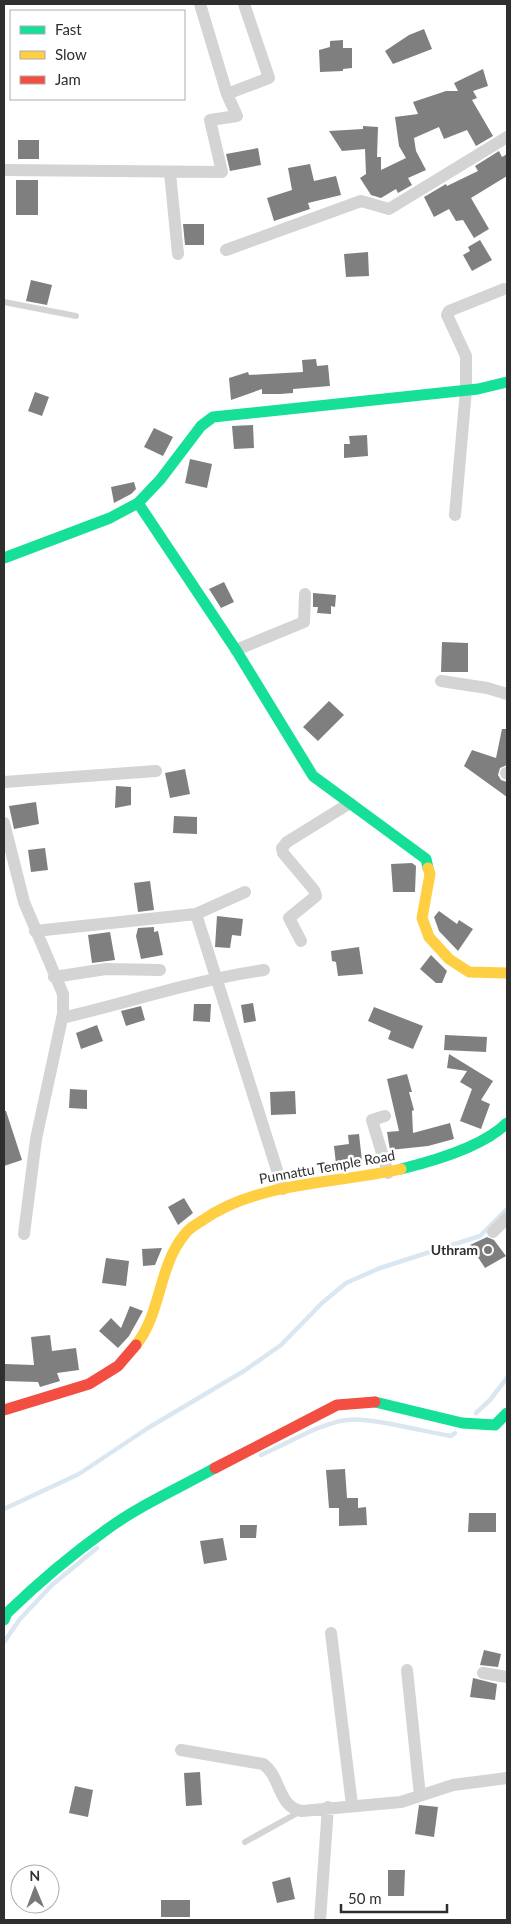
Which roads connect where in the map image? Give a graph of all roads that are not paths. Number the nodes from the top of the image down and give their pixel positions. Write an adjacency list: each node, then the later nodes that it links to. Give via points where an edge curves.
1 (200, 4): 3 (street)
2 (244, 4): 3 (street, via 269,78)
3 (227, 94): 6 (street, via 237,116 210,120 222,172)
4 (507, 137): 7 (street, via 390,208 361,201)
5 (4, 170): 6 (street)
6 (170, 173): 8 (street)
7 (226, 250)
8 (178, 254)
9 (504, 289): 13 (street, via 449,311 447,315 466,356)
10 (4, 302): 11 (lane)
11 (76, 316)
12 (507, 382): 13 (street)
13 (466, 390): 14 (street, via 213,418 201,426); 15 (street)
14 (138, 503): 16 (street, via 110,518); 18 (street)
15 (455, 515)
16 (4, 558)
17 (305, 594): 18 (street, via 304,622)
18 (236, 650): 23 (street, via 313,776)
19 (441, 681): 20 (street)
20 (507, 694)
21 (156, 771): 22 (street)
22 (4, 782)
23 (350, 803): 28 (street, via 282,848 316,896 289,918); 31 (street, via 426,859 430,874 422,918 429,937 449,959 469,972)
24 (4, 823): 27 (street)
25 (244, 892): 26 (street)
26 (196, 914): 27 (street); 33 (street)
27 (35, 932): 32 (street)
28 (302, 941)
29 (160, 970): 32 (street, via 106,969)
30 (264, 970): 33 (street)
31 (507, 973)
32 (54, 977): 34 (street, via 63,994)
33 (216, 977): 34 (street); 38 (street)
34 (62, 1018): 41 (street, via 36,1139)
35 (385, 1116): 37 (street, via 372,1120)
36 (507, 1123): 37 (street, Punnattu Temple Road, via 495,1135 427,1163)
37 (388, 1172): 38 (street, Punnattu Temple Road)
38 (283, 1189): 42 (street, Punnattu Temple Road, via 221,1208 185,1233 167,1265 153,1316 138,1342 118,1366 89,1384)
39 (507, 1218): 40 (street)
40 (493, 1232)
41 (24, 1234)
42 (4, 1410)
43 (507, 1413): 44 (street, via 496,1425 462,1423 374,1402 337,1405 149,1503 107,1529 41,1580 7,1613)
44 (4, 1620)
45 (330, 1633): 52 (street)
46 (407, 1670): 51 (street)
47 (483, 1673): 48 (street)
48 (507, 1677)
49 (182, 1750): 54 (street, via 262,1764 271,1770 293,1810)
50 (507, 1778): 51 (street, via 453,1786)
51 (420, 1796): 52 (street, via 402,1802)
52 (352, 1805): 53 (street)
53 (328, 1807): 54 (street); 56 (street)
54 (302, 1810): 55 (lane)
55 (244, 1842)
56 (320, 1920)

